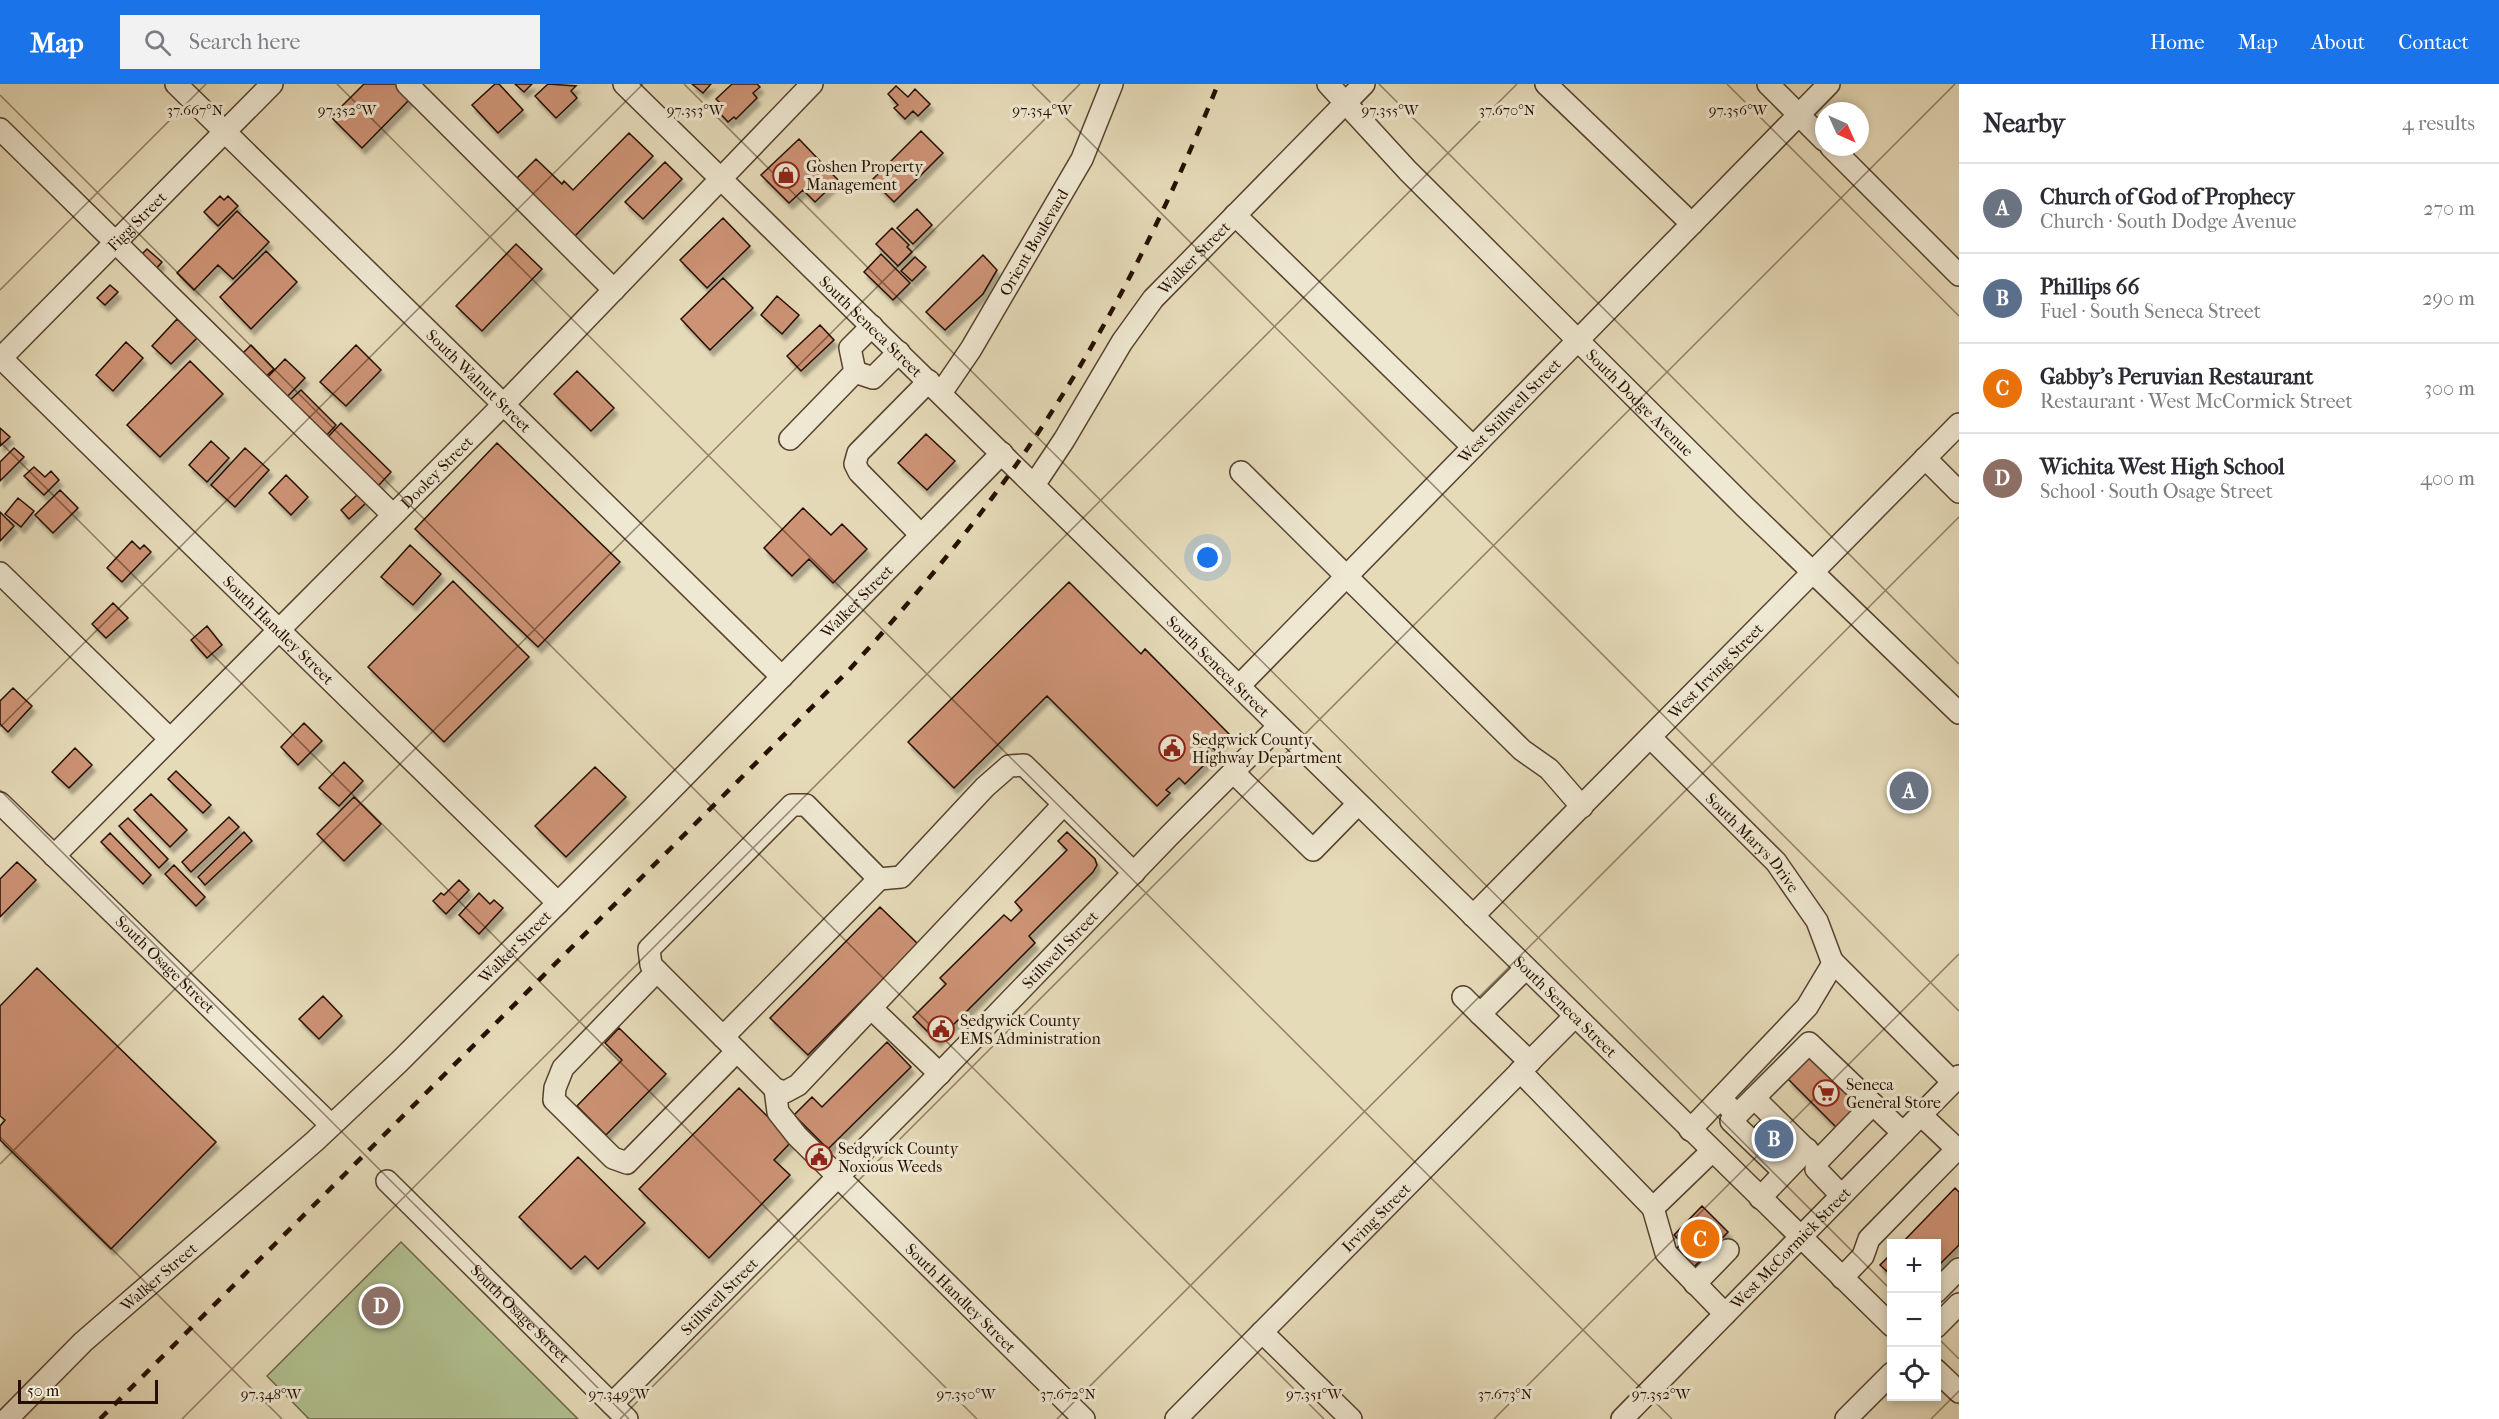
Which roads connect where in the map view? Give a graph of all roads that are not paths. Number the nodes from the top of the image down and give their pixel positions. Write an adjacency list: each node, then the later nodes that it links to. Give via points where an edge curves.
1 (176, 84): 15 (street, South Walnut Street)
2 (272, 84): 15 (street, Figg Street)
3 (407, 84): 23 (street)
4 (624, 84): 18 (street, South Seneca Street)
5 (812, 84): 18 (street, Dooley Street)
6 (1112, 84): 29 (street, Orient Boulevard, via 1082,159 971,349)
7 (1328, 84): 12 (street, South Dodge Avenue)
8 (1364, 84): 12 (street, Walker Street)
9 (1546, 84): 20 (street)
10 (1768, 84): 13 (street)
11 (1829, 84): 13 (street, West Stillwell Street)
12 (1346, 102): 19 (street, Walker Street); 25 (street, South Dodge Avenue, via 1408,171)
13 (1799, 116): 16 (street); 20 (street, West Stillwell Street)
14 (0, 129): 21 (street)
15 (225, 131): 21 (street, Figg Street); 30 (street, South Walnut Street)
16 (1815, 131)
17 (1840, 156): 22 (street)
18 (721, 178): 23 (street, Dooley Street); 24 (street, South Seneca Street)
19 (1235, 215): 33 (street); 37 (street, Walker Street, via 1147,308)
20 (1692, 225): 25 (street, West Stillwell Street)
21 (115, 242): 27 (street, Figg Street); 39 (street)
22 (1959, 275)
23 (614, 290): 30 (street, Dooley Street)
24 (872, 326): 26 (street, South Seneca Street); 28 (street, via 850,348)
25 (1579, 340): 33 (street, West Stillwell Street); 41 (street, South Dodge Avenue)
26 (899, 352): 28 (street, via 873,378); 29 (street, South Seneca Street)
27 (0, 358): 44 (street, South Handley Street)
28 (855, 372): 32 (street)
29 (935, 387): 34 (street, South Seneca Street); 40 (street, Orient Boulevard, via 858,453 855,464)
30 (504, 404): 39 (street, Dooley Street); 45 (street, South Walnut Street)
31 (1959, 424): 35 (street, West Irving Street)
32 (790, 440)
33 (1473, 447): 43 (street, West Stillwell Street)
34 (1002, 453): 37 (street, South Seneca Street); 40 (street, Walker Street)
35 (1925, 458): 38 (street); 41 (street, West Irving Street)
36 (1242, 472): 43 (street)
37 (1034, 485): 46 (street, South Seneca Street)
38 (1959, 492)
39 (393, 515): 44 (street, Dooley Street)
40 (921, 535): 45 (street, Walker Street)
41 (1813, 572): 47 (street, South Dodge Avenue); 49 (street, West Irving Street)
42 (0, 573): 50 (street)
43 (1347, 576): 46 (street, West Stillwell Street); 55 (street, via 1522,750 1549,769)
44 (278, 630): 50 (street, Dooley Street); 59 (street, South Handley Street)
45 (782, 677): 59 (street, Walker Street)
46 (1239, 686): 48 (street, South Seneca Street)
47 (1959, 713)
48 (1279, 726): 51 (street, Stillwell Street); 54 (street, South Seneca Street)
49 (1651, 738): 55 (street, West Irving Street); 61 (street, South Marys Drive, via 1776,862 1816,921)
50 (170, 739): 56 (street, Dooley Street)
51 (1233, 772): 54 (street, via 1313,850); 57 (street, Stillwell Street)
52 (0, 803): 56 (street, South Osage Street)
53 (1064, 804): 57 (street); 58 (street, via 1024,765 1009,766 985,786 901,877); 65 (street)
54 (1358, 804): 60 (street, South Seneca Street)
55 (1582, 807): 60 (street, West Irving Street)
56 (54, 856): 77 (street, South Osage Street)
57 (1134, 873): 70 (street, Stillwell Street)
58 (879, 879): 63 (street, via 806,805 792,805 649,949 651,965); 68 (street)
59 (558, 903): 77 (street, Walker Street)
60 (1473, 916): 62 (street, South Seneca Street)
61 (1832, 961): 71 (street, South Marys Drive); 74 (street, via 1808,1007)
62 (1526, 968): 66 (street); 67 (street, South Seneca Street)
63 (657, 970): 68 (street); 68 (street, via 562,1068 554,1100 613,1158 627,1163)
64 (1463, 997): 66 (street)
65 (871, 1008): 70 (street); 72 (street, via 798,1085 785,1092)
66 (1480, 1014): 69 (street)
67 (1575, 1016): 69 (street, Irving Street); 79 (street, South Seneca Street)
68 (730, 1044): 72 (street)
69 (1525, 1066): 89 (street); 100 (street, Irving Street)
70 (940, 1074): 85 (street, Stillwell Street)
71 (1956, 1079): 76 (street, West McCormick Street)
72 (775, 1089): 85 (street, South Handley Street, via 778,1112)
73 (1754, 1098): 75 (street, via 1809,1042); 78 (street); 83 (street)
74 (1721, 1099): 78 (street); 79 (street)
75 (1873, 1104): 80 (street); 83 (street)
76 (1921, 1115): 80 (street, West McCormick Street); 81 (street)
77 (331, 1125): 105 (street, Walker Street, via 83,1342)
78 (1741, 1125): 82 (street); 84 (street)
79 (1690, 1130): 82 (street, South Seneca Street)
80 (1903, 1133): 87 (street, West McCormick Street)
81 (1958, 1150): 93 (street, via 1869,1239 1863,1256)
82 (1716, 1155): 88 (street, South Seneca Street); 89 (street)
83 (1813, 1155): 84 (street); 87 (street, via 1816,1169)
84 (1785, 1172): 88 (street)
85 (837, 1178): 104 (street, Stillwell Street); 107 (street, South Handley Street)
86 (387, 1181): 104 (street, South Osage Street)
87 (1841, 1195): 90 (street, West McCormick Street)
88 (1760, 1198): 90 (street, South Seneca Street)
89 (1653, 1208): 94 (street, via 1666,1254)
90 (1801, 1237): 93 (street, South Seneca Street); 97 (street, West McCormick Street)
91 (1728, 1250): 94 (street)
92 (1959, 1269): 95 (street)
93 (1842, 1278): 98 (street, South Seneca Street)
94 (1695, 1284): 97 (street)
95 (1941, 1287)
96 (1959, 1304): 99 (street)
97 (1725, 1314): 110 (street, West McCormick Street)
98 (1887, 1321)
99 (1941, 1322)
100 (1262, 1332): 108 (street, Irving Street); 109 (street)
101 (1941, 1375): 103 (street)
102 (1887, 1378): 111 (street)
103 (1959, 1392)
104 (612, 1404): 106 (street, South Osage Street)
105 (7, 1419)
106 (627, 1419)
107 (1084, 1419)
108 (1176, 1419)
109 (1351, 1419)
110 (1622, 1419)
111 (1846, 1419)

